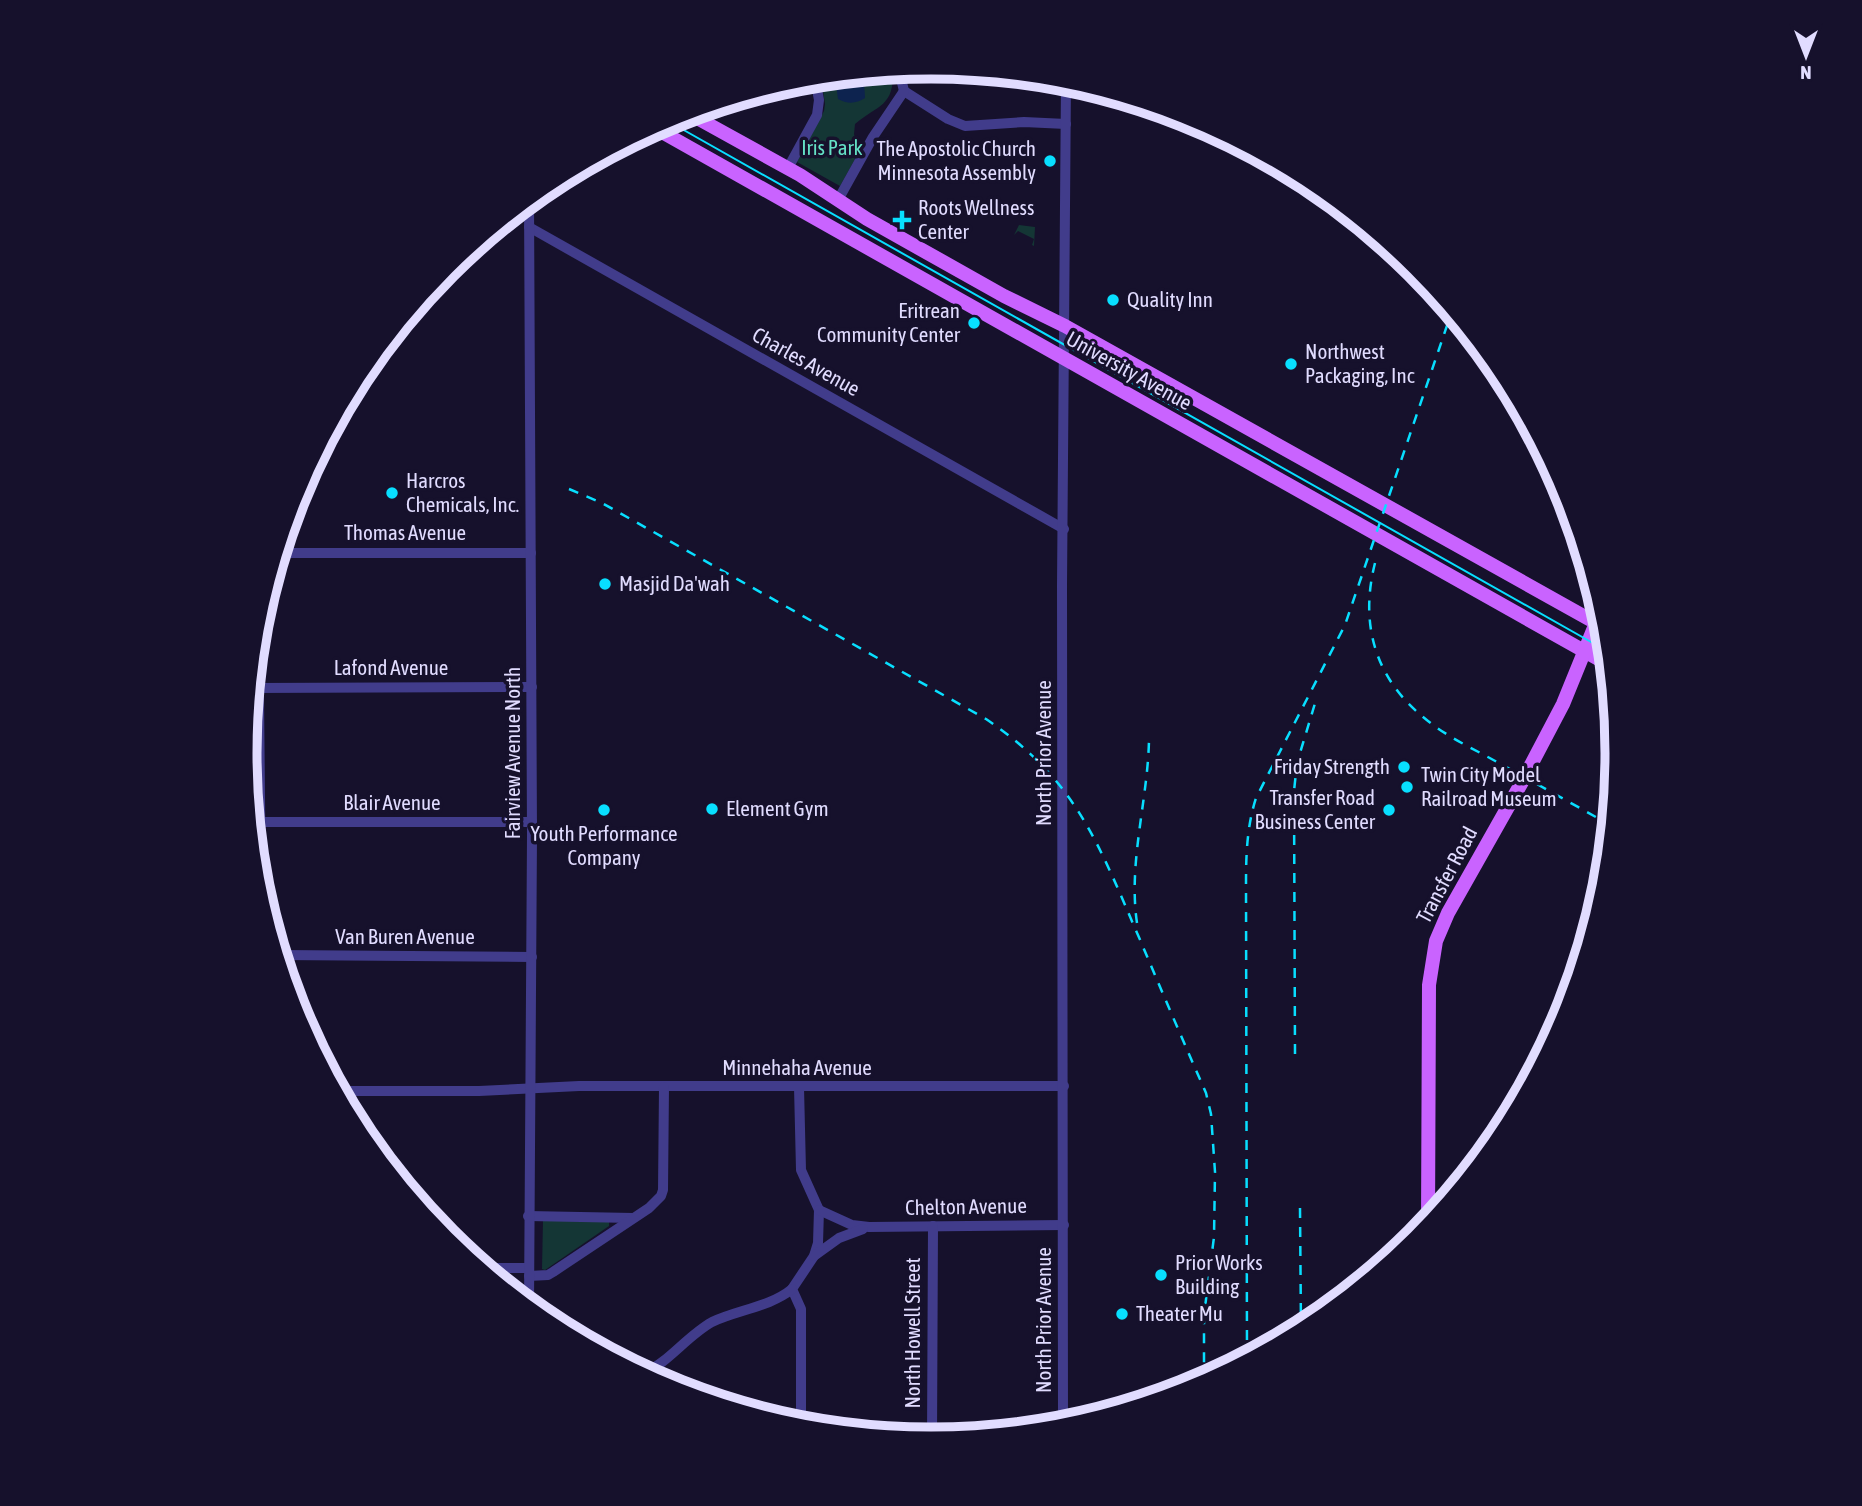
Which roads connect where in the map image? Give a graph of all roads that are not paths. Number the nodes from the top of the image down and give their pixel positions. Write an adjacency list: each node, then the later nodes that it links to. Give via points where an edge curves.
1 (901, 80): 3 (street)
2 (817, 89): 8 (street, via 817,115)
3 (904, 91): 6 (street, via 965,125); 9 (street)
4 (1066, 93): 6 (street, North Prior Avenue)
5 (701, 120): 8 (main road, University Avenue)
6 (1066, 124): 12 (street, North Prior Avenue)
7 (665, 134): 13 (main road, University Avenue)
8 (788, 168): 9 (main road, University Avenue)
9 (838, 200): 12 (main road, University Avenue)
10 (529, 212): 11 (street, Fairview Avenue North)
11 (530, 227): 14 (street, Charles Avenue); 16 (street, Fairview Avenue North)
12 (1065, 326): 13 (street, North Prior Avenue); 17 (main road, University Avenue)
13 (1063, 358): 14 (street, North Prior Avenue); 19 (main road, University Avenue)
14 (1064, 529): 27 (street, North Prior Avenue)
15 (288, 552): 16 (street, Thomas Avenue)
16 (531, 552): 21 (street, Fairview Avenue North)
17 (1592, 621)
18 (1594, 636): 19 (main road, Transfer Road)
19 (1585, 651): 20 (main road, University Avenue); 32 (main road, Transfer Road, via 1545,739 1436,941 1429,985)
20 (1598, 659)
21 (532, 687): 22 (street, Lafond Avenue); 24 (street, Fairview Avenue North)
22 (260, 688)
23 (261, 822): 24 (street, Blair Avenue)
24 (532, 822): 26 (street, Fairview Avenue North)
25 (289, 956): 26 (street, Van Buren Avenue)
26 (532, 957): 30 (street, Fairview Avenue North)
27 (1064, 1086): 29 (street, Minnehaha Avenue); 36 (street, North Prior Avenue)
28 (664, 1087): 29 (street, Minnehaha Avenue); 30 (street, Minnehaha Avenue); 35 (street, via 663,1190 655,1203)
29 (800, 1087): 33 (street, via 802,1170)
30 (530, 1088): 31 (street, Minnehaha Avenue); 34 (street, Fairview Avenue North)
31 (348, 1091)
32 (1428, 1209)
33 (820, 1210): 38 (street, Chelton Avenue, via 852,1225); 39 (street)
34 (528, 1216): 35 (street); 41 (street, Fairview Avenue North)
35 (634, 1218): 41 (street, via 548,1275)
36 (1064, 1225): 37 (street, Chelton Avenue); 46 (street, North Prior Avenue)
37 (933, 1226): 38 (street, Chelton Avenue); 47 (street, North Howell Street)
38 (869, 1227): 39 (street, Chelton Avenue, via 839,1238)
39 (814, 1256): 42 (street)
40 (498, 1269): 41 (street)
41 (528, 1272): 43 (street, Fairview Avenue North)
42 (792, 1289): 44 (street, via 710,1323); 45 (street, via 801,1309)
43 (528, 1293)
44 (655, 1368)
45 (801, 1414)
46 (1063, 1414)
47 (932, 1427)

